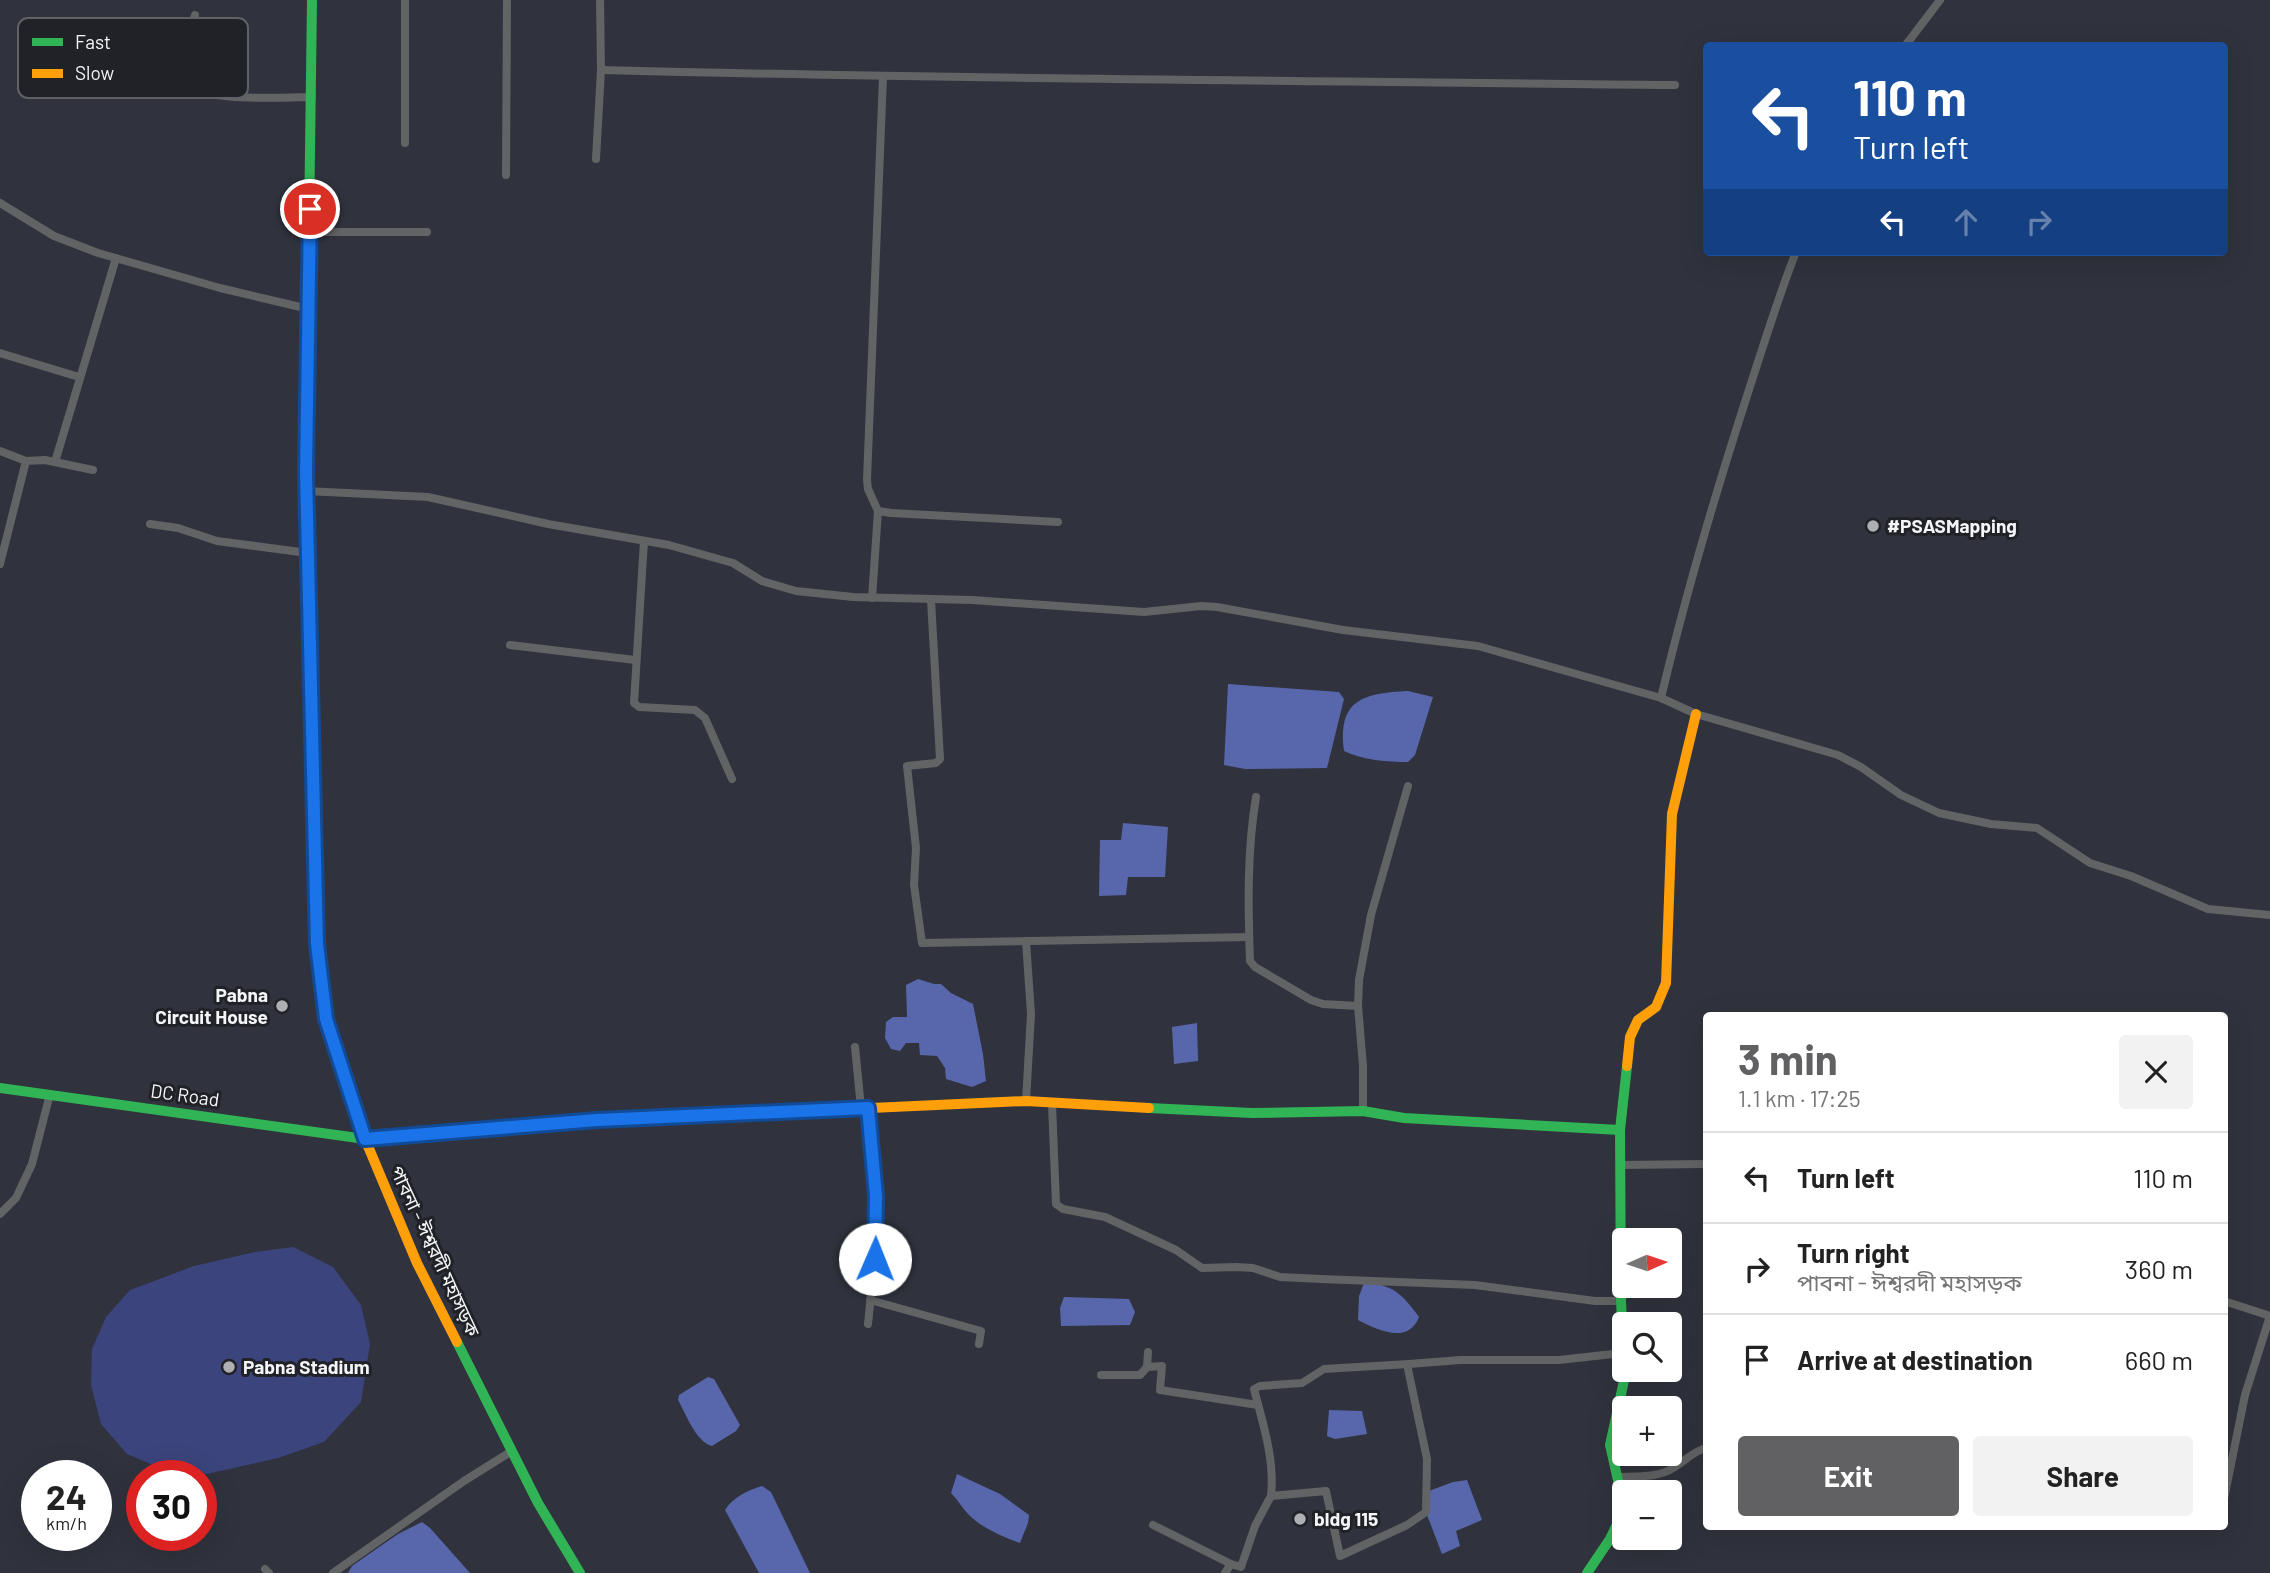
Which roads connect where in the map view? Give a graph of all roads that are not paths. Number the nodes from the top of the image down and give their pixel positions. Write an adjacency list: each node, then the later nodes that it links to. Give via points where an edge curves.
1 (312, 0): 13 (street, পাবনা - ঈশ্বরদী মহাসড়ক)
2 (405, 0): 14 (street)
3 (507, 0): 16 (street)
4 (600, 0): 9 (street)
5 (1940, 0): 8 (street)
6 (195, 15): 7 (street)
7 (194, 18)
8 (1908, 42)
9 (601, 70): 10 (street); 15 (street)
10 (883, 77): 11 (street); 30 (street, via 867,480)
11 (1675, 85)
12 (248, 97): 13 (street)
13 (312, 97): 18 (street, পাবনা - ঈশ্বরদী মহাসড়ক)
14 (405, 144)
15 (596, 159)
16 (506, 175)
17 (0, 203): 21 (street, via 54,236)
18 (310, 232): 19 (street); 22 (street, পাবনা - ঈশ্বরদী মহাসড়ক)
19 (427, 232)
20 (1794, 256): 40 (street, via 1727,457)
21 (116, 258): 22 (street); 24 (street)
22 (309, 309): 29 (street, পাবনা - ঈশ্বরদী মহাসড়ক)
23 (0, 353): 24 (street)
24 (79, 377): 27 (street)
25 (0, 451): 26 (street)
26 (26, 461): 27 (street); 35 (street)
27 (55, 462): 28 (street)
28 (93, 470)
29 (306, 491): 33 (street, via 428,498); 34 (street, পাবনা - ঈশ্বরদী মহাসড়ক)
30 (878, 511): 31 (street); 36 (street)
31 (1058, 522)
32 (150, 524): 34 (street, via 216,541)
33 (644, 541): 36 (street, via 733,563 762,581 796,591); 39 (street)
34 (307, 553): 57 (street, পাবনা - ঈশ্বরদী মহাসড়ক, via 317,944 326,1019)
35 (0, 564)
36 (872, 598): 37 (street)
37 (931, 600): 40 (street, via 1144,612 1217,607 1343,630 1478,646); 47 (street, via 940,759 907,766 920,940)
38 (510, 645): 39 (street)
39 (635, 660): 42 (street, via 634,703 695,710 705,718)
40 (1661, 698): 41 (street)
41 (1696, 714): 45 (street, via 1838,755 1939,813 2037,828 2090,863 2208,909); 56 (street, via 1672,814 1665,983 1656,1006 1638,1020 1630,1037)
42 (732, 779)
43 (1408, 786): 48 (street, via 1371,915)
44 (1256, 797): 46 (street)
45 (2270, 915)
46 (1249, 937): 47 (street); 48 (street, via 1250,961 1255,967 1311,1000)
47 (1026, 941): 52 (street, via 1031,1014)
48 (1357, 1006): 55 (street)
49 (855, 1047): 54 (street)
50 (0, 1088): 51 (street, DC Road)
51 (50, 1094): 57 (street, DC Road); 60 (street, via 32,1164 16,1198)
52 (1027, 1101): 53 (street, DC Road); 54 (street, DC Road)
53 (1052, 1104): 55 (street, DC Road, via 1252,1113); 62 (street, via 1056,1205 1105,1217 1176,1250 1202,1268 1253,1268 1280,1276 1321,1279 1475,1285)
54 (865, 1108): 57 (street, DC Road, via 597,1120); 61 (street, via 876,1196)
55 (1363, 1111): 56 (street, DC Road, via 1404,1118)
56 (1620, 1130): 59 (street)
57 (365, 1139): 76 (street, পাবনা - ঈশ্বরদী মহাসড়ক, via 417,1263)
58 (1703, 1164): 59 (street)
59 (1621, 1165): 62 (street)
60 (0, 1214)
61 (870, 1300): 66 (street); 67 (street, via 981,1331)
62 (1621, 1301): 64 (street)
63 (2228, 1302): 65 (street)
64 (1621, 1312)
65 (2270, 1316): 78 (street, via 2245,1395)
66 (868, 1324)
67 (979, 1344)
68 (1148, 1352): 71 (street)
69 (1612, 1354): 70 (street)
70 (1409, 1364): 74 (street, via 1324,1369 1301,1383 1260,1386 1254,1389); 79 (street, via 1427,1459 1426,1512 1340,1556 1326,1491)
71 (1147, 1367): 72 (street, via 1140,1375); 74 (street, via 1162,1366 1160,1390)
72 (1101, 1375)
73 (1624, 1382): 77 (street, via 1612,1430)
74 (1258, 1405): 79 (street, via 1273,1478)
75 (1703, 1449): 77 (street, via 1666,1471)
76 (512, 1451): 82 (street); 83 (street, পাবনা - ঈশ্বরদী মহাসড়ক)
77 (1617, 1477): 85 (street, via 1622,1514)
78 (2228, 1479)
79 (1271, 1496): 81 (street, via 1241,1567)
80 (1153, 1525): 81 (street)
81 (1231, 1564): 84 (street)
82 (333, 1573)
83 (580, 1573)
84 (1225, 1573)
85 (1587, 1573)

